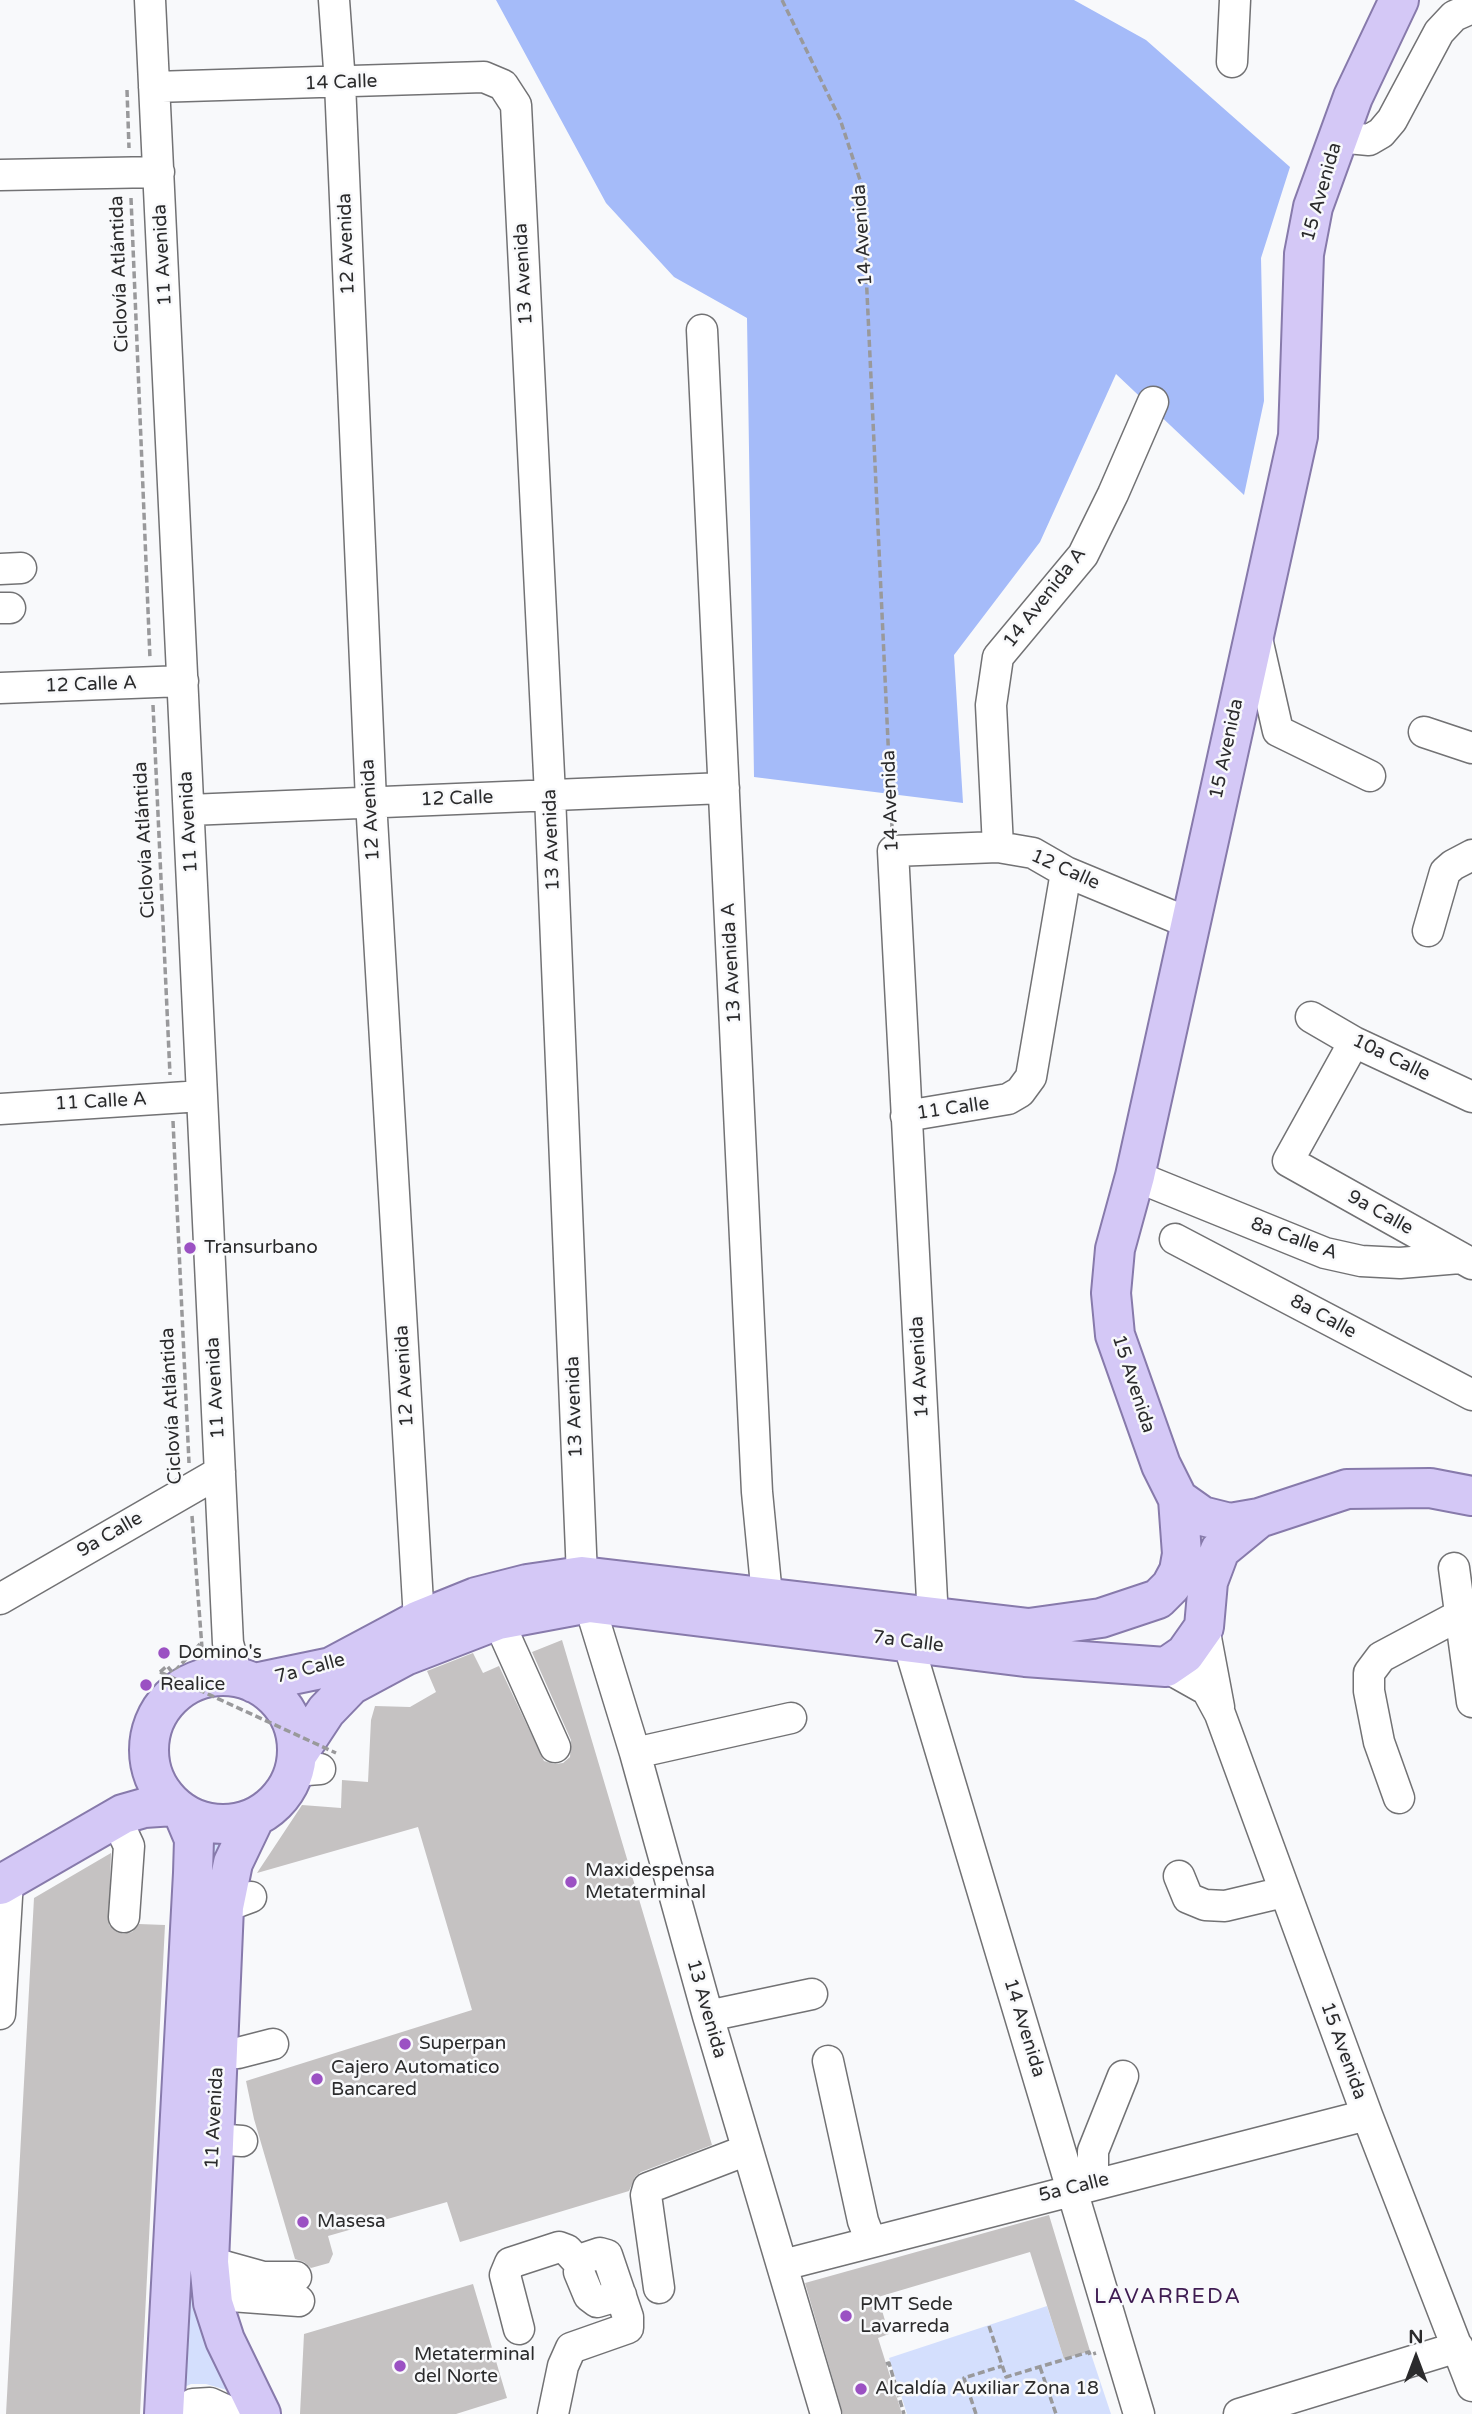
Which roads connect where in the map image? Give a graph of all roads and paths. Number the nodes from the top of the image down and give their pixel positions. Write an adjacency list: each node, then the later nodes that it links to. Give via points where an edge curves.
1 (150, 0): 9 (street, 11 Avenida)
2 (334, 0): 8 (street, 12 Avenida)
3 (782, 0): 29 (path, 14 Avenida, via 840,119 862,186)
4 (1235, 0): 7 (street)
5 (1399, 0): 11 (main road, 15 Avenida)
6 (1472, 8): 11 (street, via 1454,16 1439,32 1381,133 1369,140)
7 (1232, 62)
8 (340, 83): 9 (street, 14 Calle); 10 (street, 14 Calle, via 484,77 503,85); 26 (street, 12 Avenida)
9 (140, 84): 12 (street, 11 Avenida); 13 (path, Ciclovía Atlántida)
10 (516, 105): 25 (street, 13 Avenida)
11 (1337, 137): 17 (main road, 15 Avenida, via 1313,207 1304,254 1298,436)
12 (159, 172): 13 (street); 18 (street, 11 Avenida)
13 (130, 173): 14 (street); 19 (path, Ciclovía Atlántida)
14 (0, 176)
15 (702, 330): 24 (street, 13 Avenida A)
16 (1153, 402): 28 (street, 14 Avenida A, via 1083,555 998,657 991,705)
17 (1254, 624): 23 (street, via 1278,731); 32 (main road, 15 Avenida)
18 (183, 681): 19 (street, 12 Calle A); 27 (street, 11 Avenida)
19 (152, 683): 20 (street, 12 Calle A); 38 (path, Ciclovía Atlántida)
20 (0, 688)
21 (1424, 732): 22 (street)
22 (1472, 748)
23 (1370, 776)
24 (724, 788): 25 (street, 12 Calle); 52 (street, 13 Avenida A, via 757,1492)
25 (550, 795): 26 (street, 12 Calle); 51 (street, 13 Avenida)
26 (370, 802): 27 (street, 12 Calle); 56 (street, 12 Avenida)
27 (189, 810): 36 (street, 11 Avenida)
28 (998, 847): 29 (street, 12 Calle); 31 (street, 12 Calle, via 1033,853)
29 (893, 850): 40 (street, 14 Avenida)
30 (1472, 855): 33 (street, via 1445,873)
31 (1066, 872): 32 (street, 12 Calle); 40 (street, 11 Calle, via 1031,1077 1008,1099)
32 (1189, 923): 41 (main road, 15 Avenida)
33 (1428, 932)
34 (1311, 1017): 35 (street, 10a Calle)
35 (1354, 1042): 37 (street, 10a Calle); 43 (street, 9a Calle, via 1288,1161)
36 (202, 1096): 38 (street, 11 Calle A); 45 (street, 11 Avenida)
37 (1472, 1097)
38 (172, 1098): 39 (street, 11 Calle A); 46 (path, Ciclovía Atlántida)
39 (0, 1109)
40 (906, 1116): 58 (street, 14 Avenida)
41 (1135, 1176): 43 (street, 8a Calle A, via 1325,1253 1361,1261); 48 (main road, 15 Avenida, via 1115,1249 1111,1293 1115,1335 1161,1465)
42 (1175, 1239): 44 (street, 8a Calle)
43 (1466, 1261)
44 (1472, 1395)
45 (220, 1472): 46 (street, 9a Calle); 60 (street, 11 Avenida)
46 (190, 1489): 53 (street, 9a Calle); 60 (path, Ciclovía Atlántida)
47 (1472, 1496): 49 (main road, via 1430,1488 1347,1489)
48 (1178, 1499): 49 (main road, via 1202,1516 1230,1523); 54 (main road, 7a Calle, via 1179,1571 1158,1598)
49 (1259, 1518): 59 (main road, via 1220,1550)
50 (1454, 1568): 55 (street)
51 (585, 1590): 52 (main road, 7a Calle); 56 (main road, 7a Calle, via 502,1590); 57 (main road, 7a Calle); 58 (main road, 7a Calle); 65 (street, 13 Avenida)
52 (766, 1596): 58 (main road, 7a Calle)
53 (0, 1598)
54 (1143, 1604): 58 (main road, 7a Calle, via 1101,1618 1029,1628); 59 (main road, via 1178,1618 1185,1632)
55 (1458, 1616): 61 (street); 68 (street, via 1381,1657 1369,1673 1379,1742)
56 (419, 1620): 60 (main road, 7a Calle, via 331,1667)
57 (498, 1620): 64 (street); 66 (main road, 7a Calle, via 405,1657 351,1685)
58 (920, 1630): 59 (main road, 7a Calle, via 1069,1662); 85 (street, 14 Avenida)
59 (1185, 1650): 62 (street, 15 Avenida); 62 (street, 15 Avenida)
60 (225, 1667): 66 (main road, via 273,1695 287,1712); 66 (path, bridge, via 173,1673 167,1666 160,1672); 67 (main road, 7a Calle, via 192,1682 163,1705 149,1738)
61 (1472, 1702)
62 (1220, 1714): 74 (street, 15 Avenida)
63 (791, 1718): 65 (street)
64 (555, 1747)
65 (635, 1753): 78 (street, 13 Avenida)
66 (312, 1762): 71 (main road, 7a Calle, via 274,1805)
67 (152, 1774): 69 (main road, 11 Avenida, via 160,1792); 70 (main road, via 139,1797)
68 (1399, 1798)
69 (178, 1810): 70 (main road, via 144,1808); 71 (main road, via 206,1823 231,1824); 99 (main road, 11 Avenida, via 194,1839 194,1852)
70 (120, 1816): 73 (main road); 75 (street, via 129,1846)
71 (255, 1817): 80 (main road, 11 Avenida, via 233,1863 238,1902)
72 (1179, 1876): 74 (street, via 1188,1898 1205,1905 1225,1906)
73 (4, 1883): 77 (street)
74 (1284, 1892): 83 (street, 15 Avenida)
75 (124, 1917)
76 (812, 1994): 78 (street)
77 (0, 2014)
78 (708, 2015): 84 (street, 13 Avenida)
79 (273, 2044): 80 (street)
80 (218, 2053): 87 (main road, 11 Avenida, via 228,2140)
81 (828, 2062): 86 (street)
82 (1123, 2076): 85 (street)
83 (1367, 2115): 85 (street, 5a Calle); 93 (street, 15 Avenida)
84 (747, 2150): 88 (street, 13 Avenida); 89 (street, via 648,2188)
85 (1083, 2186): 86 (street, 5a Calle); 108 (street, 14 Avenida)
86 (871, 2242): 88 (street, 5a Calle)
87 (209, 2262): 90 (main road, 11 Avenida); 90 (street, via 297,2289 231,2296)
88 (783, 2265): 104 (street, 13 Avenida)
89 (659, 2288)
90 (213, 2303): 102 (main road, 11 Avenida, via 225,2340)
91 (989, 2326): 96 (path)
92 (519, 2329): 103 (street, via 505,2275 510,2263 559,2247 579,2263 589,2296 597,2302 621,2295 628,2328 571,2348 562,2366)
93 (1458, 2347): 98 (street, 15 Avenida); 109 (street)
94 (1091, 2355): 97 (path)
95 (886, 2364): 105 (path)
96 (1002, 2366): 97 (path, via 1006,2377); 106 (path, via 964,2378)
97 (1040, 2367): 107 (path)
98 (1472, 2386)
99 (164, 2414)
100 (179, 2414): 101 (street, via 193,2404 210,2403)
101 (233, 2414)
102 (261, 2414)
103 (552, 2414)
104 (826, 2414)
105 (904, 2414)
106 (976, 2414)
107 (1056, 2414)
108 (1139, 2414)
109 (1239, 2414)

